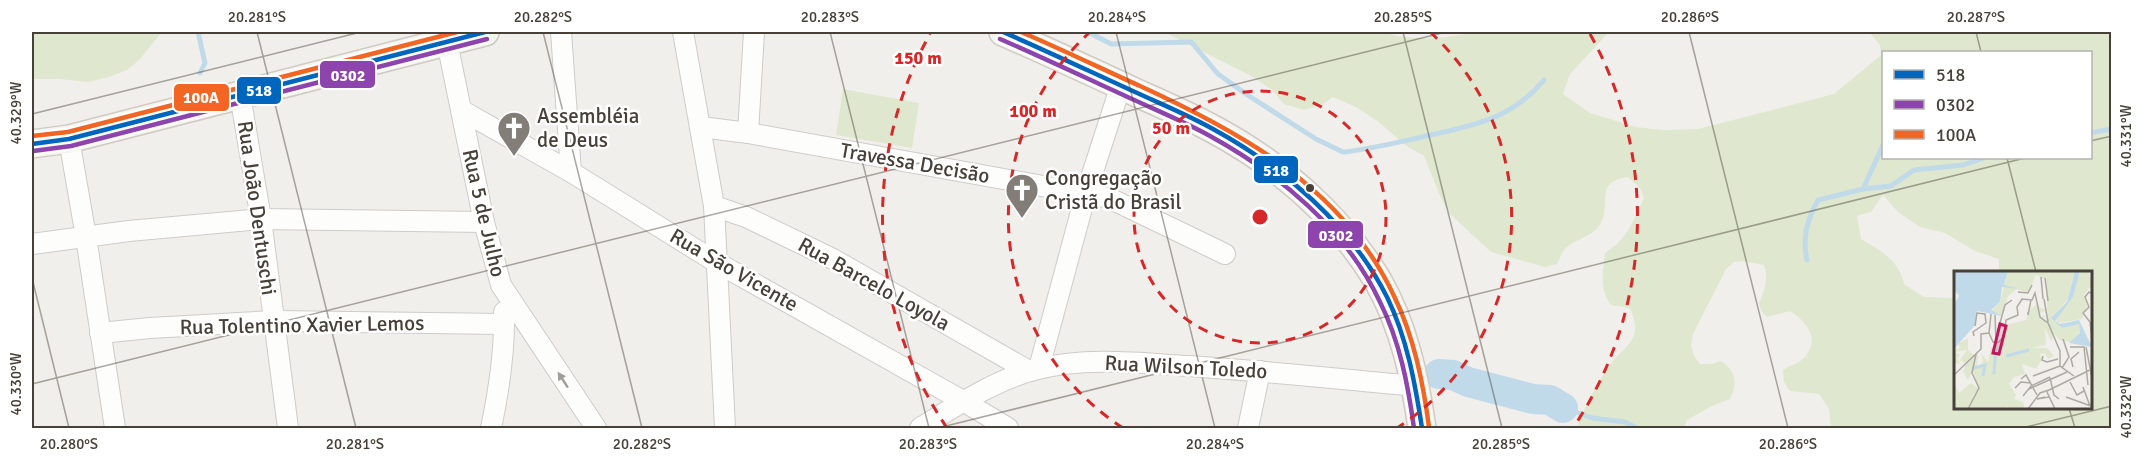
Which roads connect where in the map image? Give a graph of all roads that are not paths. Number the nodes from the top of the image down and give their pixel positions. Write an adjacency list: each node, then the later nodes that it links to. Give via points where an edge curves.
1 (485, 32): 6 (main road)
2 (561, 32): 14 (street)
3 (683, 32): 10 (street)
4 (754, 32): 11 (street)
5 (1003, 32): 7 (main road)
6 (447, 42): 8 (main road); 9 (street, Rua 5 de Julho)
7 (1121, 85): 15 (street); 29 (main road, via 1212,128 1259,156 1304,192 1342,230 1378,282 1395,317)
8 (240, 96): 12 (main road); 17 (street, Rua João Dentuschi)
9 (461, 110): 14 (street, Rua São Vicente); 18 (street, Rua 5 de Julho)
10 (701, 127): 11 (street, Travessa Decisão); 16 (street)
11 (748, 133): 15 (street, Travessa Decisão)
12 (69, 139): 13 (main road); 19 (street)
13 (32, 144)
14 (571, 172): 22 (street, Rua São Vicente)
15 (1086, 193): 21 (street, Travessa Decisão, via 1109,198); 27 (street)
16 (714, 206): 22 (street); 27 (street, Rua Barcelo Loyola, via 746,217 833,260)
17 (261, 219): 18 (street); 19 (street); 24 (street, Rua João Dentuschi)
18 (484, 222): 23 (street, Rua 5 de Julho)
19 (86, 237): 20 (street); 26 (street)
20 (32, 244)
21 (1225, 254)
22 (716, 262): 30 (street, Rua São Vicente); 35 (street)
23 (501, 285): 25 (street); 34 (street, Rua 5 de Julho, one-way to 23)
24 (274, 321): 25 (street, Rua Tolentino Xavier Lemos); 26 (street, Rua Tolentino Xavier Lemos); 32 (street, Rua João Dentuschi)
25 (504, 324): 33 (street, via 498,396)
26 (100, 333): 31 (street)
27 (1034, 370): 28 (street, Rua Wilson Toledo, via 1113,361); 30 (street, Rua Wilson Toledo)
28 (1260, 371): 29 (street, Rua Wilson Toledo); 38 (street)
29 (1416, 386): 39 (main road)
30 (963, 401): 36 (street, Rua Wilson Toledo); 37 (street, Rua São Vicente)
31 (115, 429)
32 (288, 429)
33 (490, 429)
34 (596, 429)
35 (725, 429)
36 (920, 429)
37 (1008, 429)
38 (1248, 429)
39 (1422, 429)

